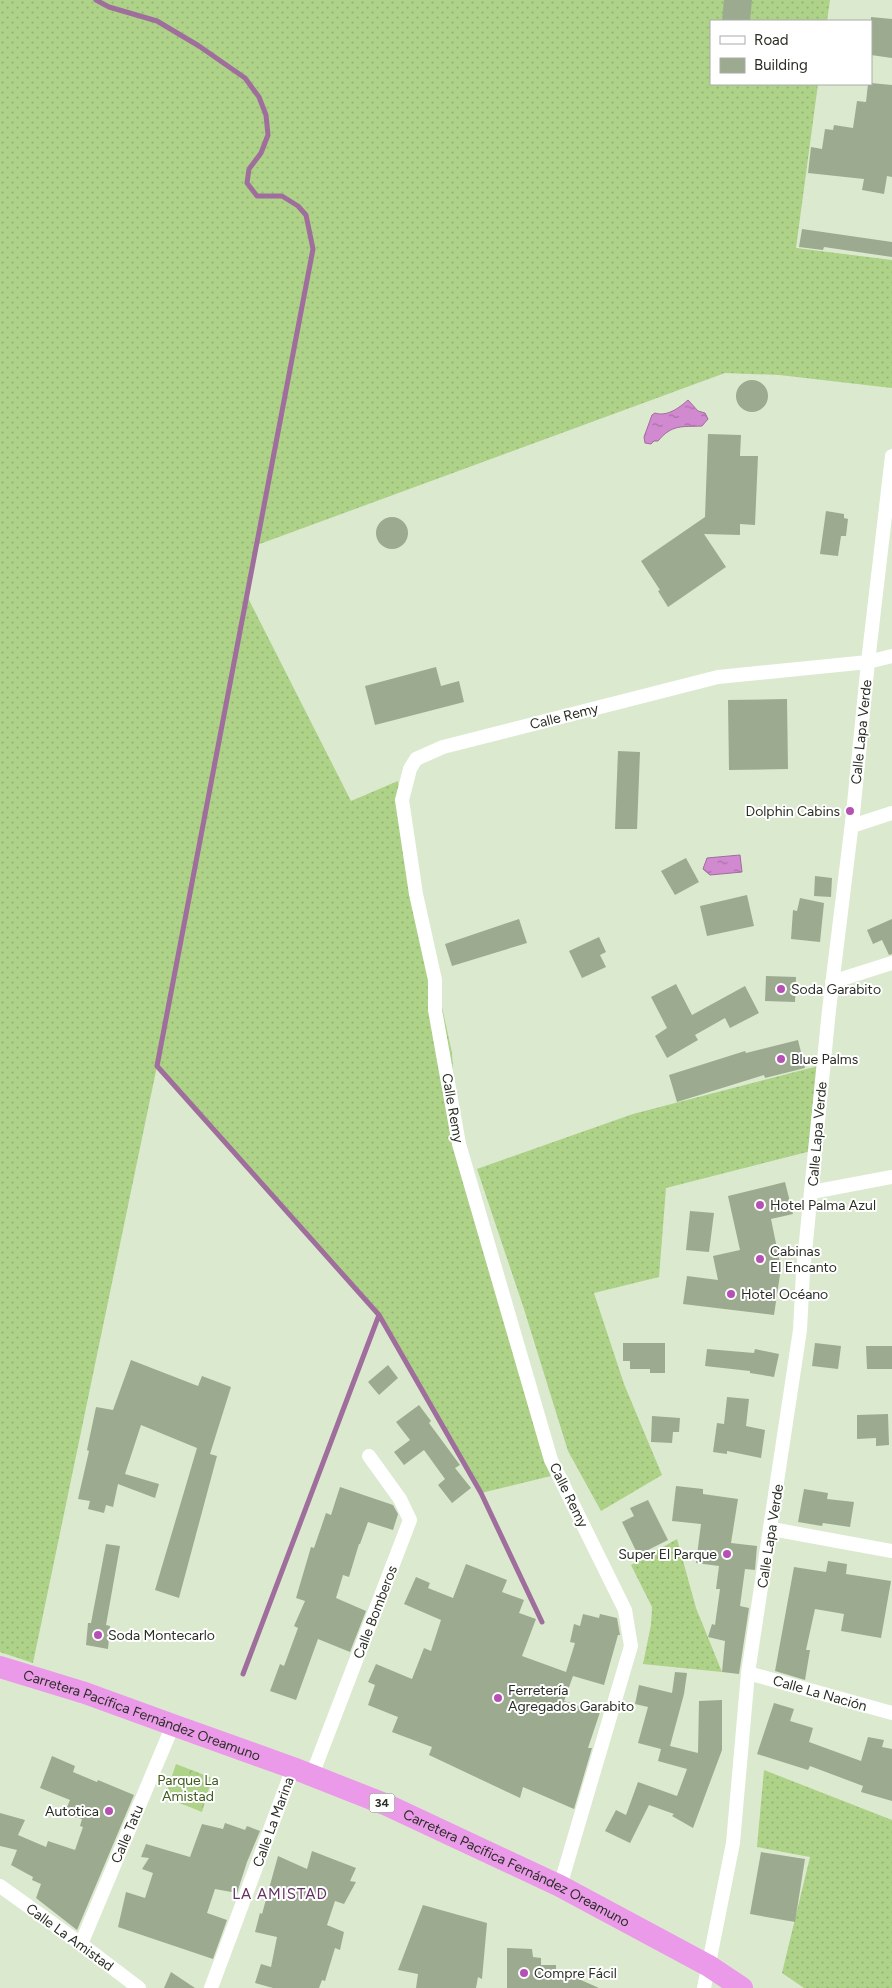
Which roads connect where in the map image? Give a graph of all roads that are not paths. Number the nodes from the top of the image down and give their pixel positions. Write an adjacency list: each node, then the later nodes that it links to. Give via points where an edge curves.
1 (892, 456): 2 (street, Calle Lapa Verde)
2 (889, 510): 4 (street, Calle Lapa Verde)
3 (892, 656): 4 (street, Calle Remy)
4 (868, 662): 6 (street, Calle Lapa Verde); 20 (street, Calle Remy, via 718,678 443,747 416,759 402,800 459,1144 551,1460 625,1610 631,1646)
5 (892, 813): 6 (street)
6 (852, 826): 8 (street, Calle Lapa Verde)
7 (892, 963): 8 (street)
8 (832, 982): 10 (street, Calle Lapa Verde)
9 (892, 1177): 10 (street)
10 (812, 1192): 12 (street, Calle Lapa Verde, via 800,1330)
11 (369, 1456): 18 (street, Calle Bomberos, via 400,1499 410,1520)
12 (772, 1529): 13 (street); 15 (street, Calle Lapa Verde)
13 (892, 1551)
14 (0, 1667): 17 (highway, Carretera Pacífica Fernández Oreamuno / 34)
15 (748, 1673): 16 (street, Calle La Nación); 22 (street, Calle Lapa Verde, via 733,1843)
16 (892, 1713)
17 (173, 1724): 18 (highway, Carretera Pacífica Fernández Oreamuno / 34); 21 (street, Calle Tatu)
18 (303, 1771): 20 (highway, Carretera Pacífica Fernández Oreamuno / 34, via 386,1805); 24 (street, Calle La Marina)
19 (0, 1886): 21 (street, Calle La Amistad)
20 (560, 1886): 22 (highway, Carretera Pacífica Fernández Oreamuno / 34)
21 (81, 1944): 23 (street, Calle La Amistad)
22 (709, 1966): 25 (street, Calle Lapa Verde); 26 (highway, Carretera Pacífica Fernández Oreamuno / 34)
23 (139, 1988)
24 (211, 1988)
25 (704, 1988)
26 (742, 1988)

